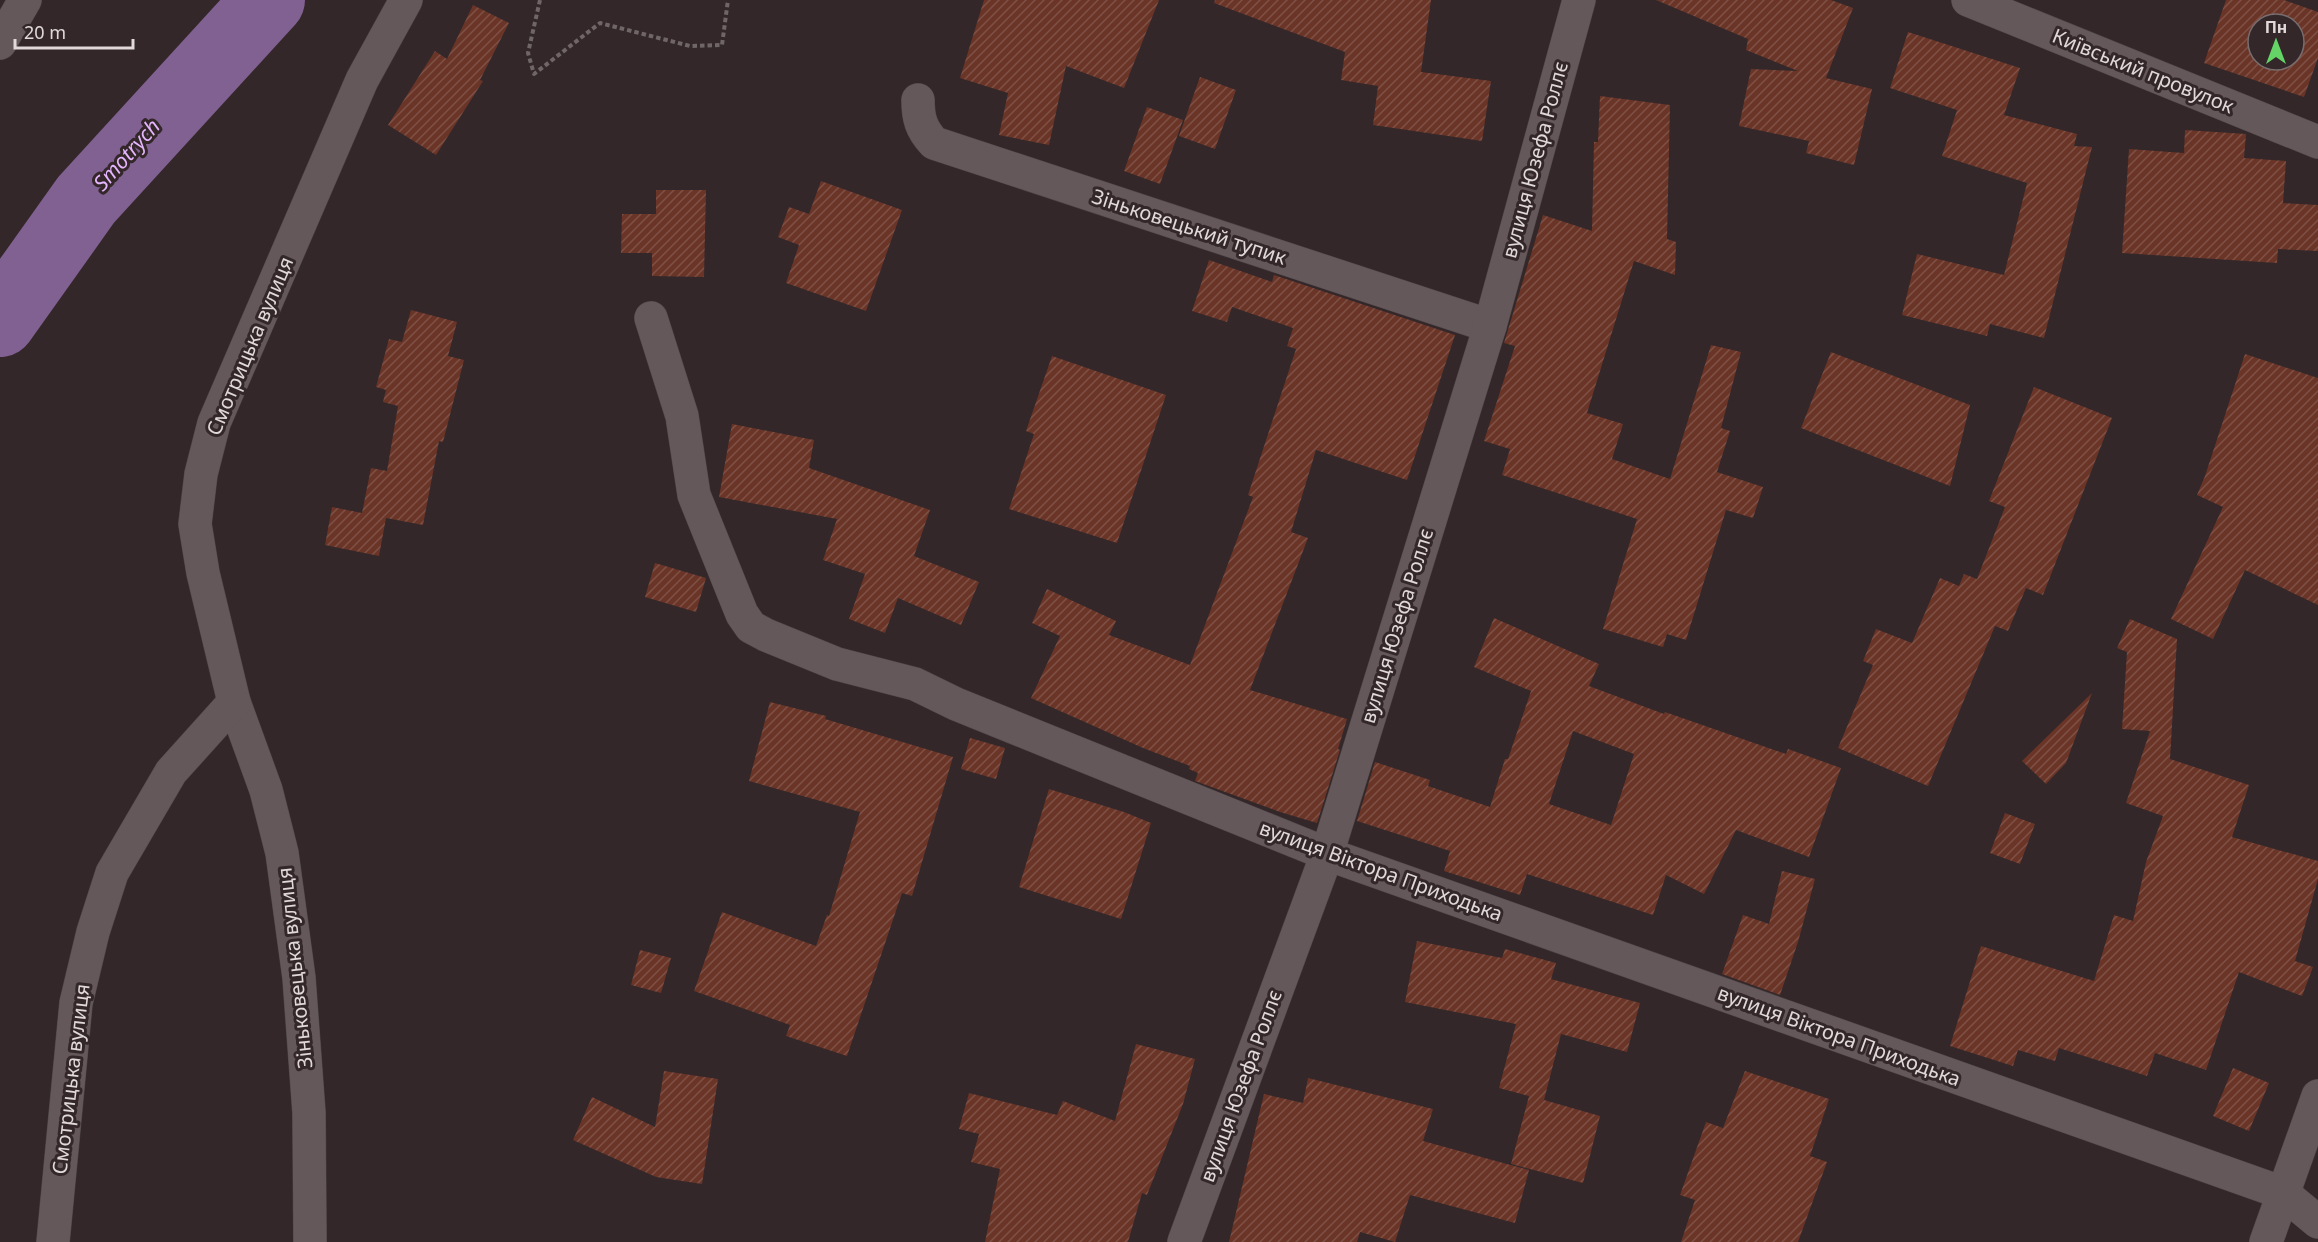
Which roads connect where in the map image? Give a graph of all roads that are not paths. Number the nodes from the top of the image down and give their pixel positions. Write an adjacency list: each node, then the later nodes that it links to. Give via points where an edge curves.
1 (25, 0): 5 (street)
2 (406, 0): 10 (street, Смотрицька вулиця, via 362,80 214,423 201,474 195,524)
3 (1580, 0): 9 (street, вулиця Юзефа Роллє)
4 (1968, 0): 7 (street, Київський провулок)
5 (0, 43)
6 (918, 100): 9 (street, Зіньковецький тупик, via 920,125 933,143)
7 (2318, 142)
8 (651, 318): 11 (street, вулиця Віктора Приходька, via 682,417 694,495 742,614 751,627 837,664 915,684)
9 (1490, 326): 11 (street, вулиця Юзефа Роллє)
10 (234, 702): 15 (street, Смотрицька вулиця, via 171,772 112,873 76,1003); 16 (street, Зіньковецька вулиця, via 266,790 282,853 299,978 309,1113)
11 (1327, 854): 13 (street, вулиця Віктора Приходька); 17 (street, вулиця Юзефа Роллє)
12 (2318, 1096): 13 (street)
13 (2283, 1193): 14 (street, вулиця Віктора Приходька); 18 (street)
14 (2318, 1222)
15 (53, 1242)
16 (310, 1242)
17 (1184, 1242)
18 (2266, 1242)

